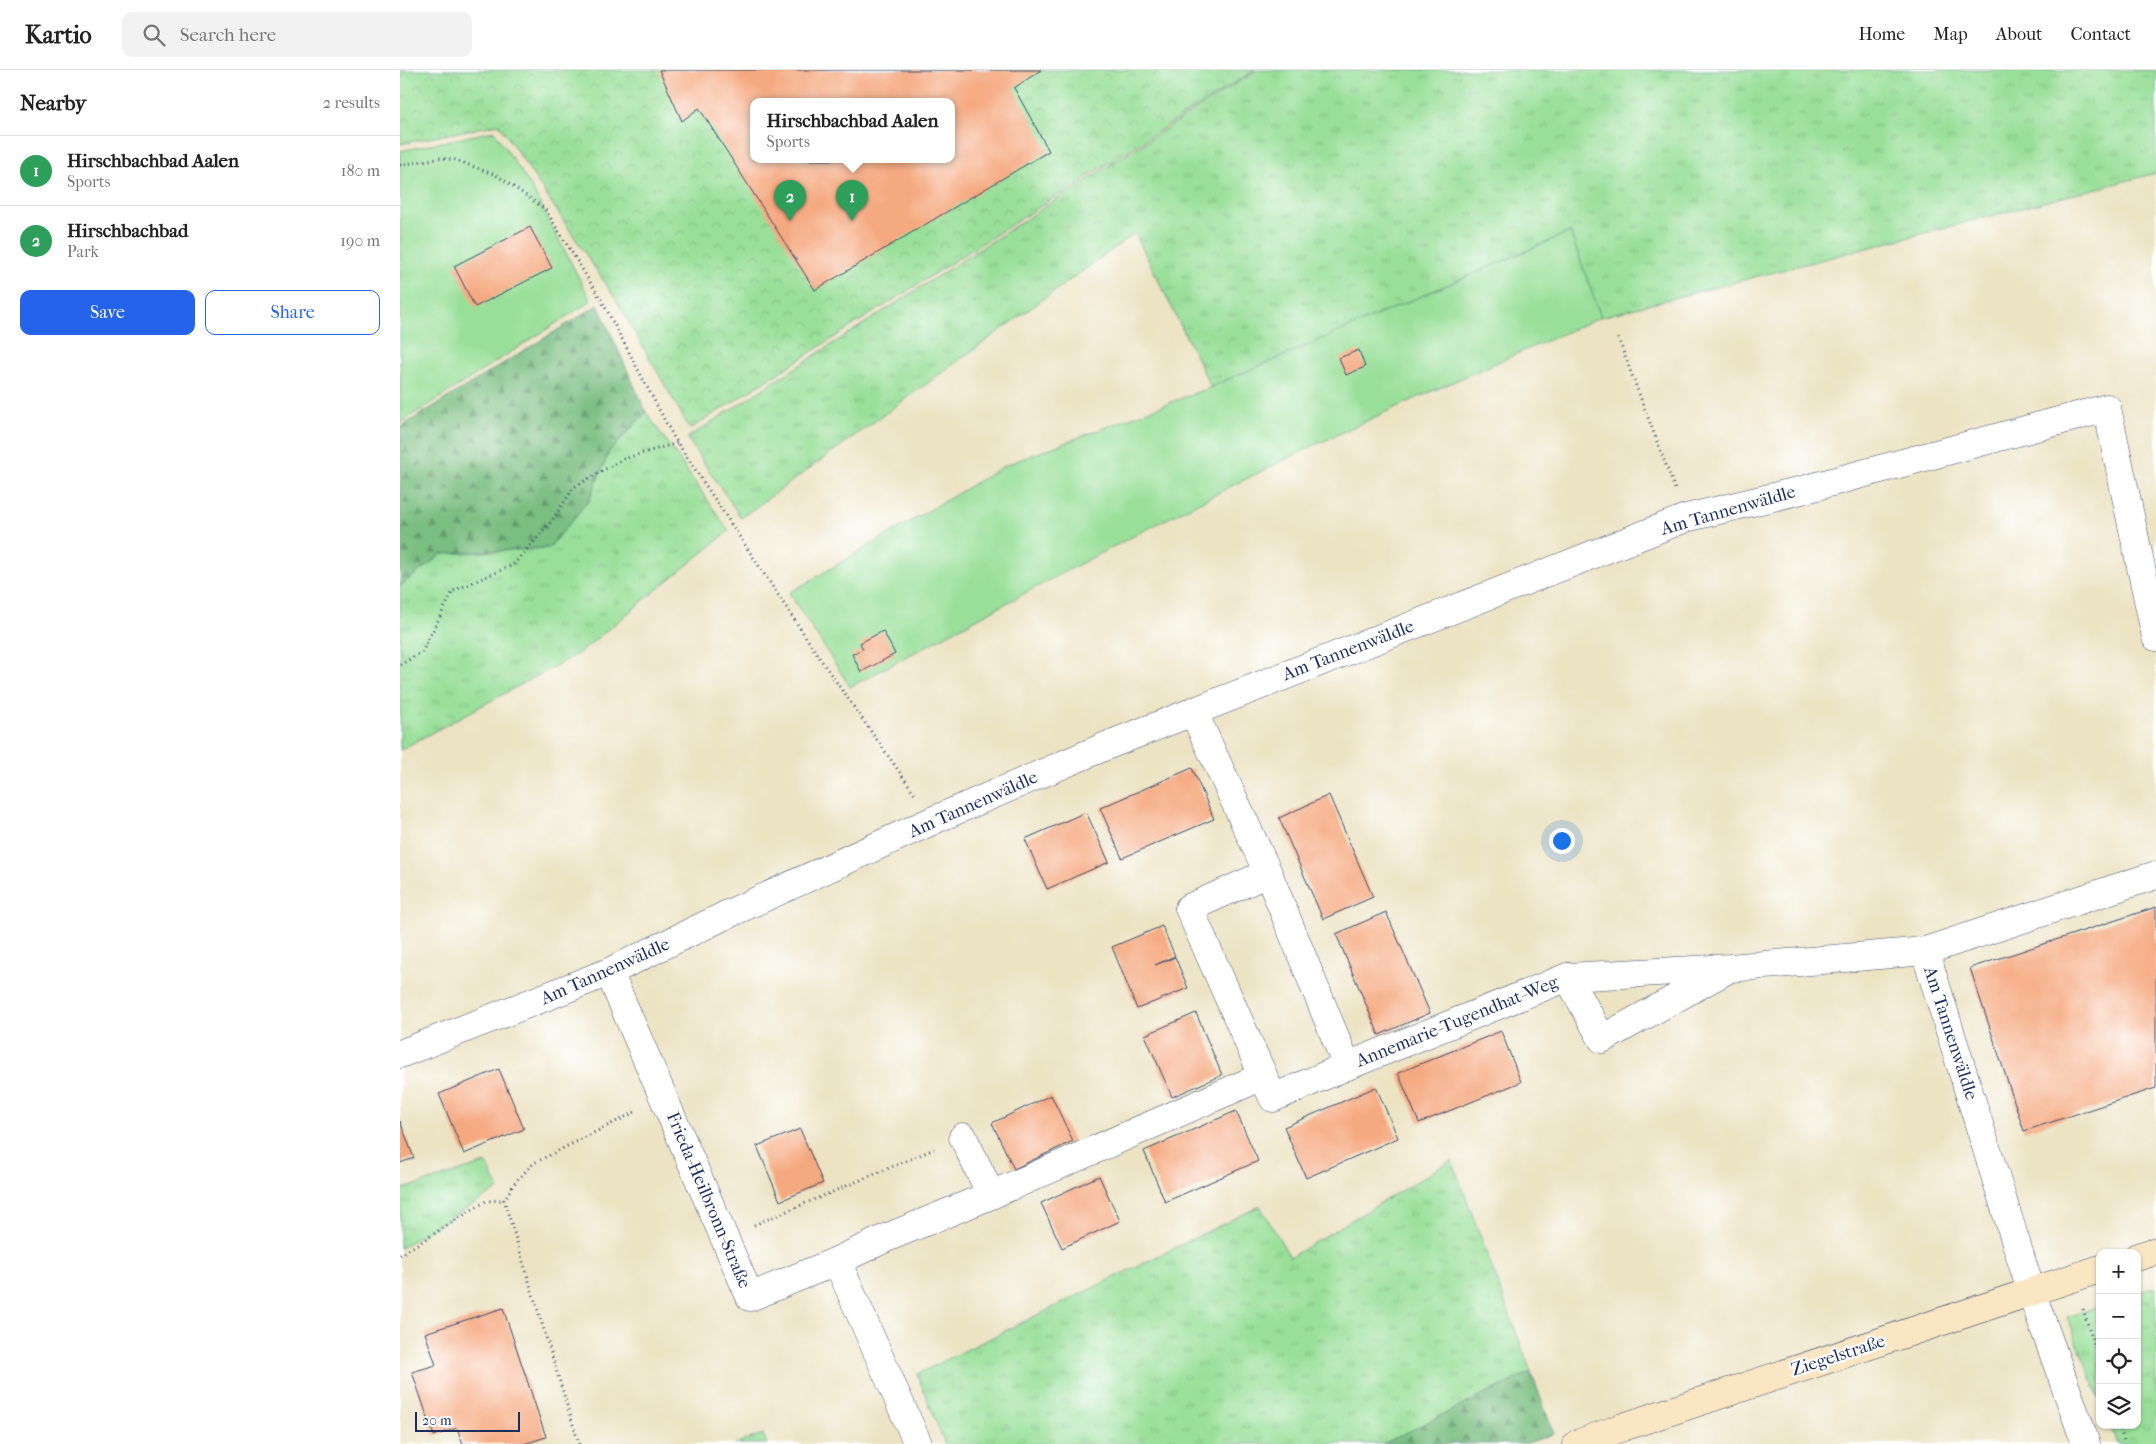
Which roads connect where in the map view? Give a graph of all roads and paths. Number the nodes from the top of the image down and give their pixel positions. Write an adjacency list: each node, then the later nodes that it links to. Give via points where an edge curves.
1 (400, 164): 3 (path, via 441,158 456,160 498,176 545,209 603,303)
2 (1618, 338): 4 (path)
3 (678, 444): 6 (path, via 623,459 574,487 551,522 513,565 453,591 422,652); 8 (path, via 825,666)
4 (1686, 518): 5 (street, Am Tannenwäldle, via 2107,408); 7 (street, Am Tannenwäldle)
5 (2156, 637)
6 (400, 665)
7 (1193, 711): 8 (street, Am Tannenwäldle); 9 (street, Annemarie-Tugendhat-Weg)
8 (934, 820): 13 (street, Am Tannenwäldle)
9 (1268, 873): 16 (street, Annemarie-Tugendhat-Weg); 17 (street, Annemarie-Tugendhat-Weg, via 1189,908)
10 (2156, 875): 11 (street, Am Tannenwäldle)
11 (1924, 951): 12 (street, Annemarie-Tugendhat-Weg); 28 (street, Am Tannenwäldle)
12 (1730, 968): 14 (street, Annemarie-Tugendhat-Weg); 14 (street, via 1602,1039)
13 (609, 972): 15 (street, Am Tannenwäldle); 26 (street, Frieda-Heilbronn-Straße, via 750,1297)
14 (1568, 978): 16 (street, Annemarie-Tugendhat-Weg)
15 (400, 1054)
16 (1347, 1066): 17 (street, Annemarie-Tugendhat-Weg, via 1273,1098)
17 (1263, 1076): 20 (street)
18 (610, 1124): 21 (path, via 534,1163 516,1181)
19 (962, 1137): 20 (street); 22 (path, Frieda-Heilbronn-Straße)
20 (990, 1195): 26 (street)
21 (504, 1200): 24 (path, via 486,1201); 32 (path)
22 (751, 1226)
23 (2156, 1251): 25 (main road)
24 (400, 1255)
25 (2141, 1256)
26 (837, 1261): 33 (street)
27 (2096, 1270): 28 (main road, Ziegelstraße)
28 (2032, 1291): 34 (main road, Ziegelstraße); 35 (street, Am Tannenwäldle)
29 (2082, 1305): 30 (path)
30 (2096, 1350)
31 (2120, 1429): 36 (path)
32 (579, 1444)
33 (918, 1444)
34 (1577, 1444)
35 (2086, 1444)
36 (2125, 1444)

